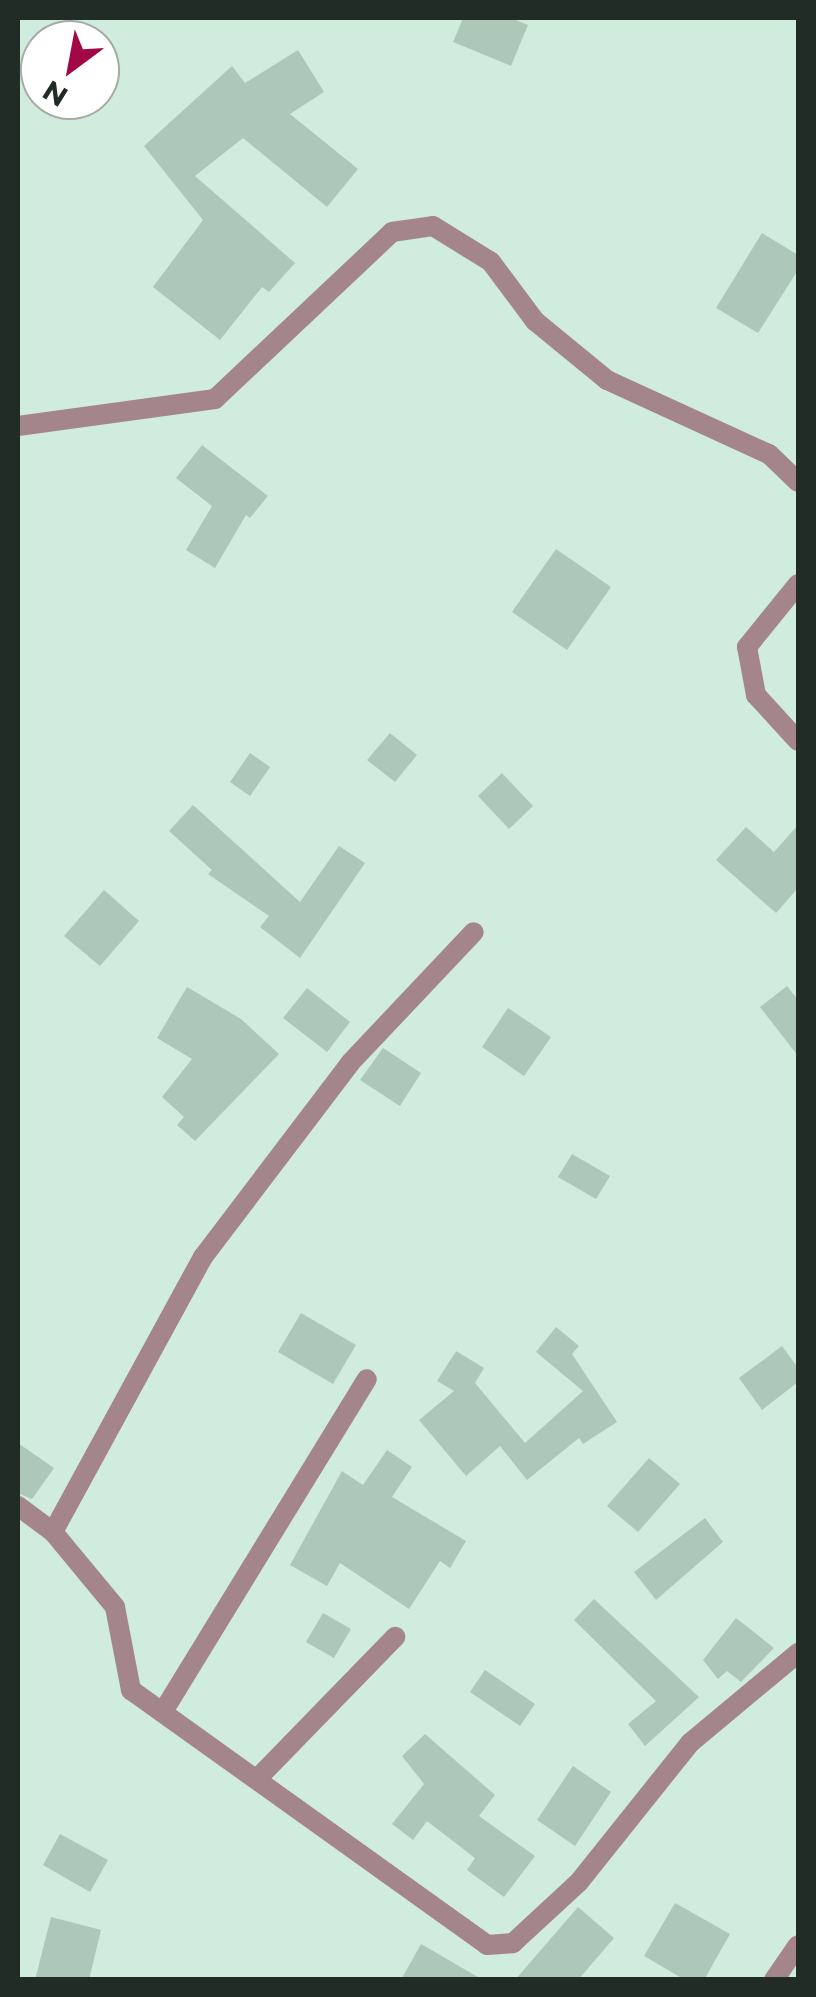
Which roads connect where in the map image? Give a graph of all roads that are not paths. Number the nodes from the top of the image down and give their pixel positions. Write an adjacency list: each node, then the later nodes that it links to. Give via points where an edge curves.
1 (18, 426): 2 (street, via 215,399 392,232 433,226 491,262 536,320 607,380 769,454)
2 (798, 482)
3 (798, 584): 4 (street, via 747,646 756,695)
4 (798, 741)
5 (474, 932): 8 (street, via 350,1063 203,1256)
6 (367, 1379): 11 (street)
7 (18, 1506): 8 (street)
8 (53, 1532): 11 (street, via 115,1607 131,1690)
9 (394, 1637): 12 (street)
10 (798, 1654): 12 (street, via 690,1743 578,1882 513,1944 487,1946)
11 (164, 1710): 12 (street, via 238,1772)
12 (258, 1778)
13 (798, 1945): 14 (street)
14 (774, 1980)

